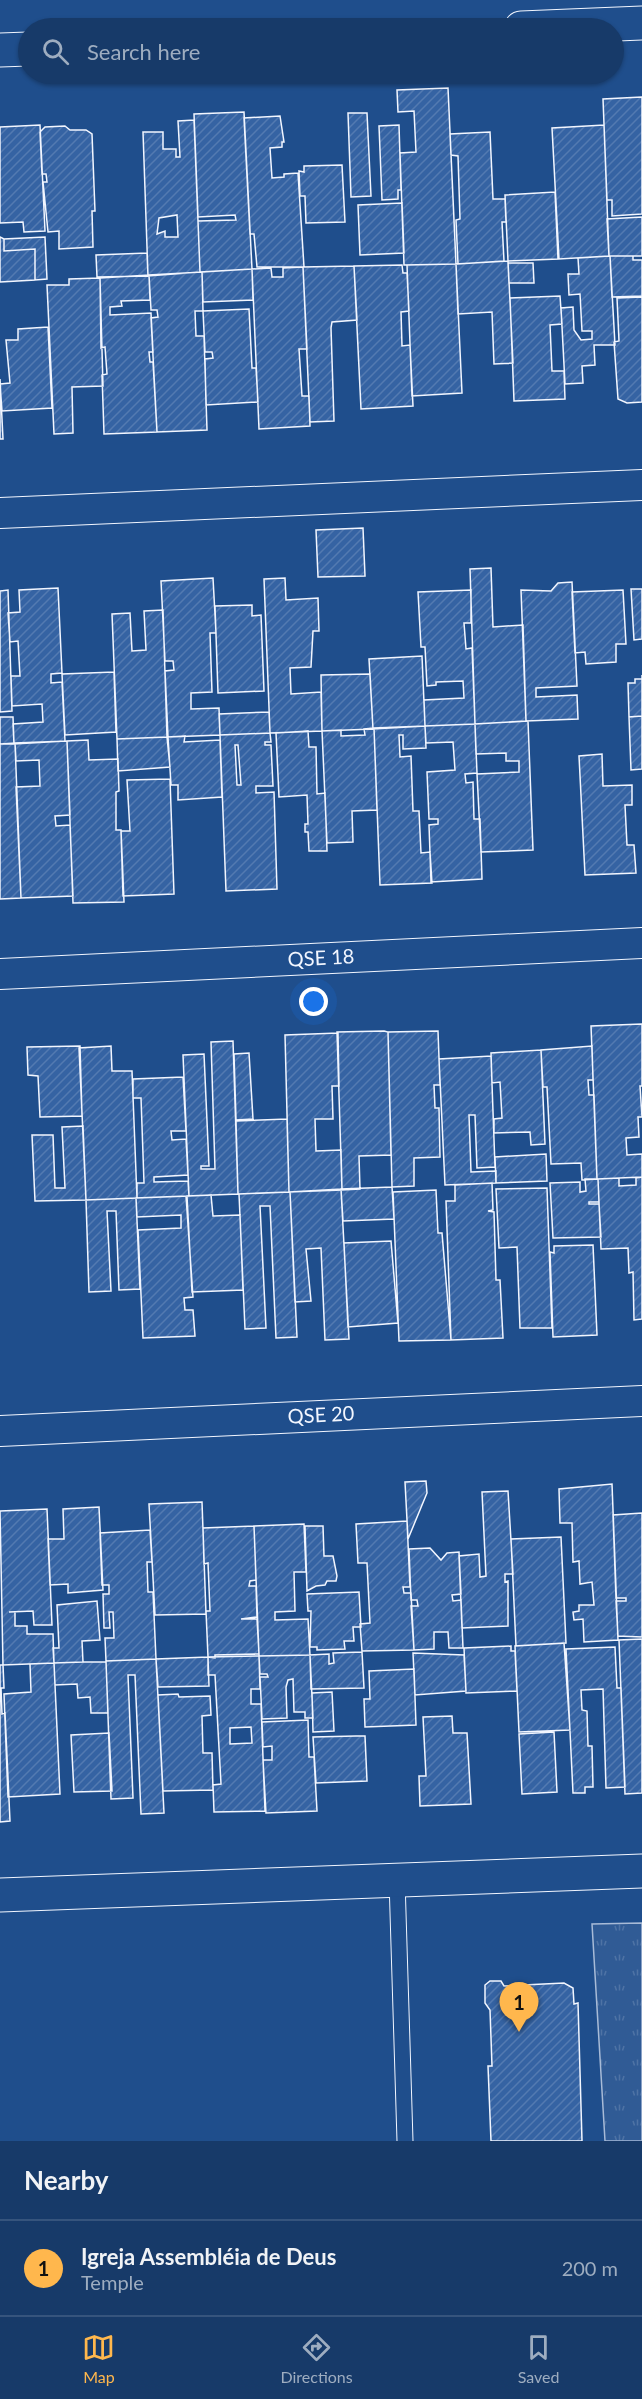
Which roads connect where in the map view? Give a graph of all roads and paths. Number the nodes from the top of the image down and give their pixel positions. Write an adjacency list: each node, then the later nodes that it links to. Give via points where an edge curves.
1 (642, 23): 2 (street)
2 (624, 24)
3 (18, 49): 4 (street)
4 (0, 50)
5 (642, 485): 6 (street)
6 (0, 513)
7 (642, 943): 8 (street, QSE 18)
8 (0, 974)
9 (642, 1401): 10 (street, QSE 20)
10 (0, 1431)
11 (642, 1871): 12 (street)
12 (397, 1880): 13 (street); 14 (lane)
13 (0, 1895)
14 (405, 2141)

